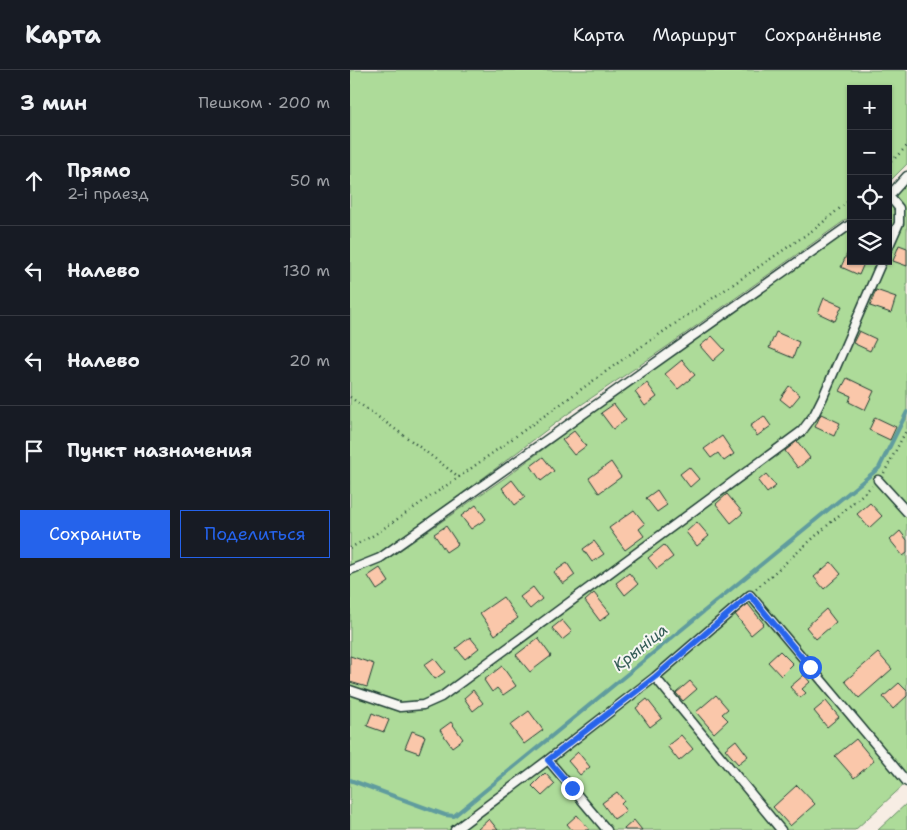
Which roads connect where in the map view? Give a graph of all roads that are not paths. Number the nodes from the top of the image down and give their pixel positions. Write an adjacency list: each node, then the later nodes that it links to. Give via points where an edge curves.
1 (907, 176): 2 (lane)
2 (892, 194)
3 (892, 200): 5 (lane, via 899,208 899,224)
4 (847, 227): 9 (lane, via 380,558)
5 (892, 239)
6 (880, 265): 11 (lane, via 823,397 802,431 441,698 423,706 400,707)
7 (878, 480): 8 (lane)
8 (907, 512)
9 (350, 570)
10 (655, 677): 12 (lane); 13 (lane, via 750,595); 16 (lane)
11 (350, 690)
12 (548, 760): 14 (lane); 15 (lane)
13 (907, 782)
14 (455, 830)
15 (607, 830)
16 (781, 830)

